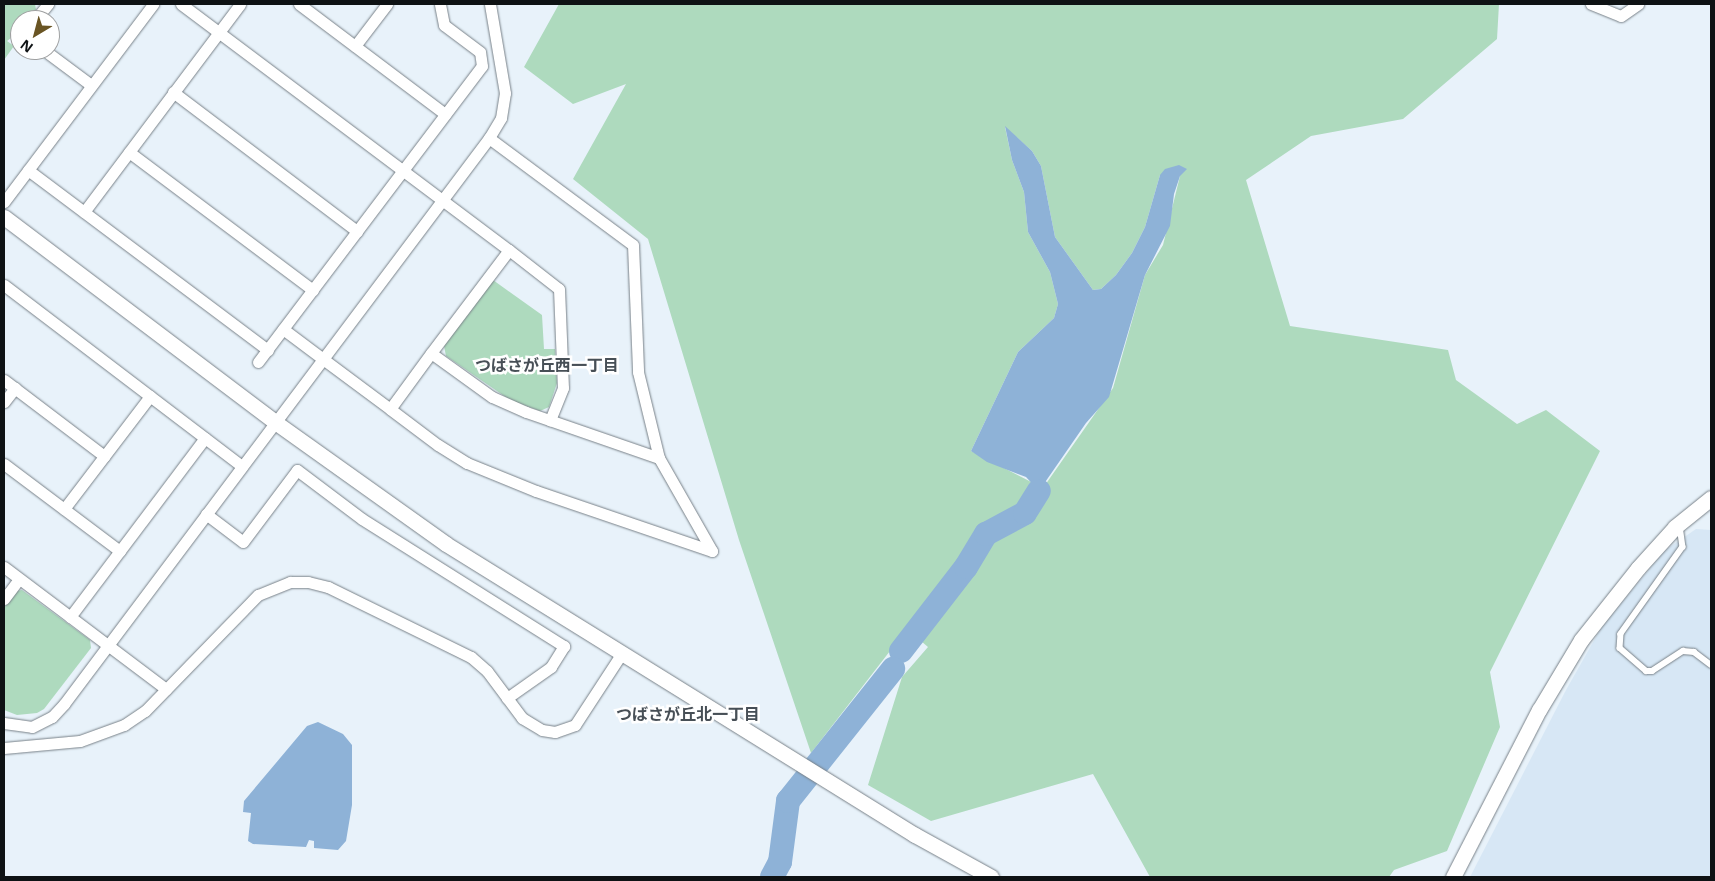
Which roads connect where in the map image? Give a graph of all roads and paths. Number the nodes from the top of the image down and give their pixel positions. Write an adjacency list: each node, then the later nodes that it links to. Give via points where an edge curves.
1 (153, 4): 13 (street)
2 (181, 4): 10 (street)
3 (240, 4): 10 (street)
4 (387, 4): 11 (street)
5 (440, 4): 15 (street, via 444,25 480,52 482,66)
6 (490, 4): 16 (street, via 505,93 502,118)
7 (1591, 4): 8 (street, via 1621,16)
8 (1638, 4)
9 (307, 6): 11 (street)
10 (218, 32): 14 (street); 19 (street)
11 (355, 46): 15 (street)
12 (58, 60): 13 (street)
13 (92, 85): 18 (street)
14 (174, 92): 17 (street); 24 (street)
15 (445, 114): 19 (street)
16 (489, 138): 20 (street); 42 (street, via 633,245 638,372)
17 (129, 152): 22 (street); 27 (street)
18 (28, 170): 21 (street); 22 (street)
19 (403, 170): 20 (street); 24 (street)
20 (443, 200): 25 (street); 31 (street)
21 (4, 202)
22 (84, 212): 29 (street)
23 (4, 217): 39 (street)
24 (357, 231): 27 (street)
25 (509, 250): 30 (street); 38 (street, via 559,289 563,388)
26 (4, 285): 35 (street)
27 (313, 290): 28 (street)
28 (283, 329): 29 (street); 31 (street)
29 (268, 350): 32 (street)
30 (431, 353): 37 (street); 38 (street, via 492,397)
31 (323, 359): 37 (street); 39 (street)
32 (258, 362)
33 (4, 380): 34 (street)
34 (14, 388): 36 (street); 41 (street)
35 (150, 396): 40 (street); 41 (street)
36 (4, 402)
37 (390, 409): 42 (street, via 468,463 536,491 712,551)
38 (550, 421): 42 (street)
39 (275, 422): 44 (street); 55 (street, via 446,544)
40 (205, 438): 44 (street); 49 (street)
41 (104, 456): 46 (street)
42 (659, 458)
43 (4, 464): 46 (street)
44 (242, 466): 47 (street)
45 (1711, 498): 48 (street)
46 (64, 510): 49 (street)
47 (206, 514): 54 (street); 58 (street, via 243,542 297,470 362,519 564,646 550,667)
48 (1680, 524): 56 (lane, via 1683,547 1621,634 1620,648 1646,670 1652,671 1683,651 1694,652); 62 (street, via 1607,604 1562,668)
49 (120, 551): 53 (street)
50 (4, 567): 51 (street)
51 (19, 579): 52 (street); 53 (street)
52 (4, 598)
53 (70, 617): 54 (street)
54 (108, 646): 57 (street); 59 (street, via 52,717 32,727)
55 (622, 653): 58 (street, via 584,715 564,730 542,730 531,725); 61 (street, via 915,835)
56 (1711, 665)
57 (166, 689): 58 (street, via 258,595 272,587 308,582 328,587 471,657 487,671); 60 (street, via 145,711 102,734 80,740)
58 (507, 698)
59 (4, 723)
60 (4, 748)
61 (991, 877)
62 (1453, 877)

